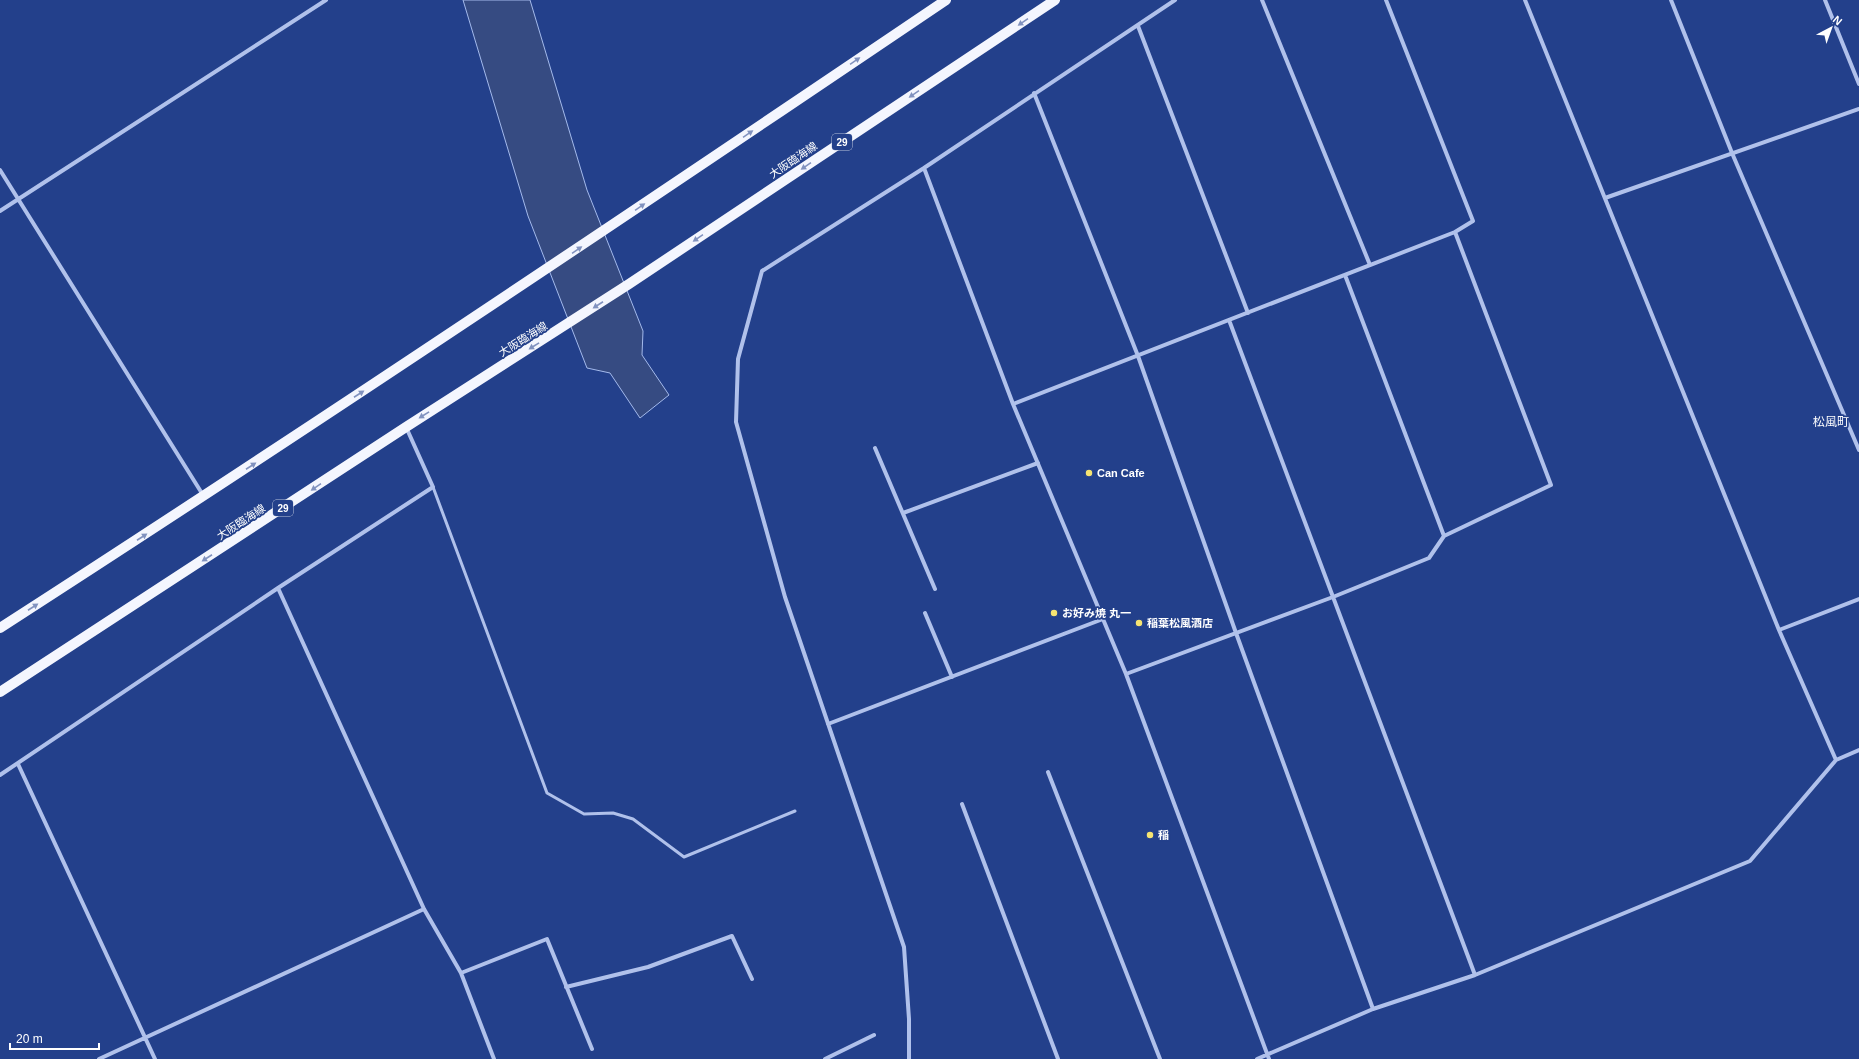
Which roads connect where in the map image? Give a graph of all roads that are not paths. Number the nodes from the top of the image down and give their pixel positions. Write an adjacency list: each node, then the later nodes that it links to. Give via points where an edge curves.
1 (326, 0): 18 (street)
2 (946, 0): 32 (main road, one-way to 2, via 546,271)
3 (1055, 0): 27 (main road, 大阪臨海線 / 29, one-way to 27, via 567,325)
4 (1175, 0): 10 (street)
5 (1262, 0): 21 (street)
6 (1386, 0): 20 (street, via 1473,222)
7 (1525, 0): 17 (street)
8 (1671, 0): 14 (street)
9 (1825, 0): 11 (street)
10 (1138, 26): 12 (street); 23 (street)
11 (1859, 84)
12 (1034, 93): 15 (street); 25 (street)
13 (1859, 108): 14 (street)
14 (1732, 153): 17 (street); 29 (street)
15 (924, 168): 26 (street); 47 (street, via 762,271 738,359 736,422 785,597)
16 (0, 170): 18 (street)
17 (1605, 198): 42 (street)
18 (20, 199): 19 (street); 32 (street)
19 (0, 211)
20 (1455, 232): 21 (street); 34 (street, via 1551,485)
21 (1370, 265): 22 (street)
22 (1345, 275): 23 (street); 34 (street)
23 (1248, 313): 24 (street)
24 (1229, 320): 25 (street); 37 (street)
25 (1138, 356): 26 (street); 43 (street)
26 (1013, 404): 30 (street)
27 (406, 427): 31 (street); 46 (main road, 大阪臨海線 / 29, one-way to 46)
28 (875, 448): 33 (street)
29 (1859, 450)
30 (1038, 463): 33 (street); 40 (street)
31 (433, 487): 35 (street); 54 (lane, via 547,793 584,814 613,813 633,819 684,858)
32 (204, 497): 41 (main road, one-way to 32)
33 (903, 513): 36 (street)
34 (1444, 536): 37 (street, via 1429,558)
35 (278, 588): 50 (street); 55 (street)
36 (935, 589)
37 (1332, 597): 43 (street); 57 (street)
38 (1859, 599): 42 (street)
39 (925, 613): 45 (street)
40 (1103, 620): 44 (street); 45 (street)
41 (0, 628)
42 (1779, 630): 49 (street)
43 (1236, 633): 44 (street); 60 (street)
44 (1126, 674): 64 (street)
45 (952, 677): 47 (street)
46 (0, 692)
47 (828, 724): 69 (street, via 904,947)
48 (1859, 750): 49 (street)
49 (1836, 760): 57 (street, via 1750,862)
50 (18, 764): 52 (street); 62 (street)
51 (1048, 772): 71 (street)
52 (0, 775)
53 (962, 804): 70 (street)
54 (795, 811)
55 (424, 909): 56 (street); 62 (street)
56 (461, 973): 59 (street, via 547,939); 67 (street)
57 (1475, 975): 60 (street)
58 (752, 979): 59 (street, via 732,936 648,967)
59 (566, 987): 63 (street)
60 (1373, 1009): 64 (street)
61 (874, 1035): 68 (street)
62 (146, 1037): 65 (street); 66 (street)
63 (592, 1049)
64 (1268, 1057): 72 (street)
65 (99, 1059)
66 (156, 1059)
67 (494, 1059)
68 (825, 1059)
69 (909, 1059)
70 (1058, 1059)
71 (1160, 1059)
72 (1257, 1059)

